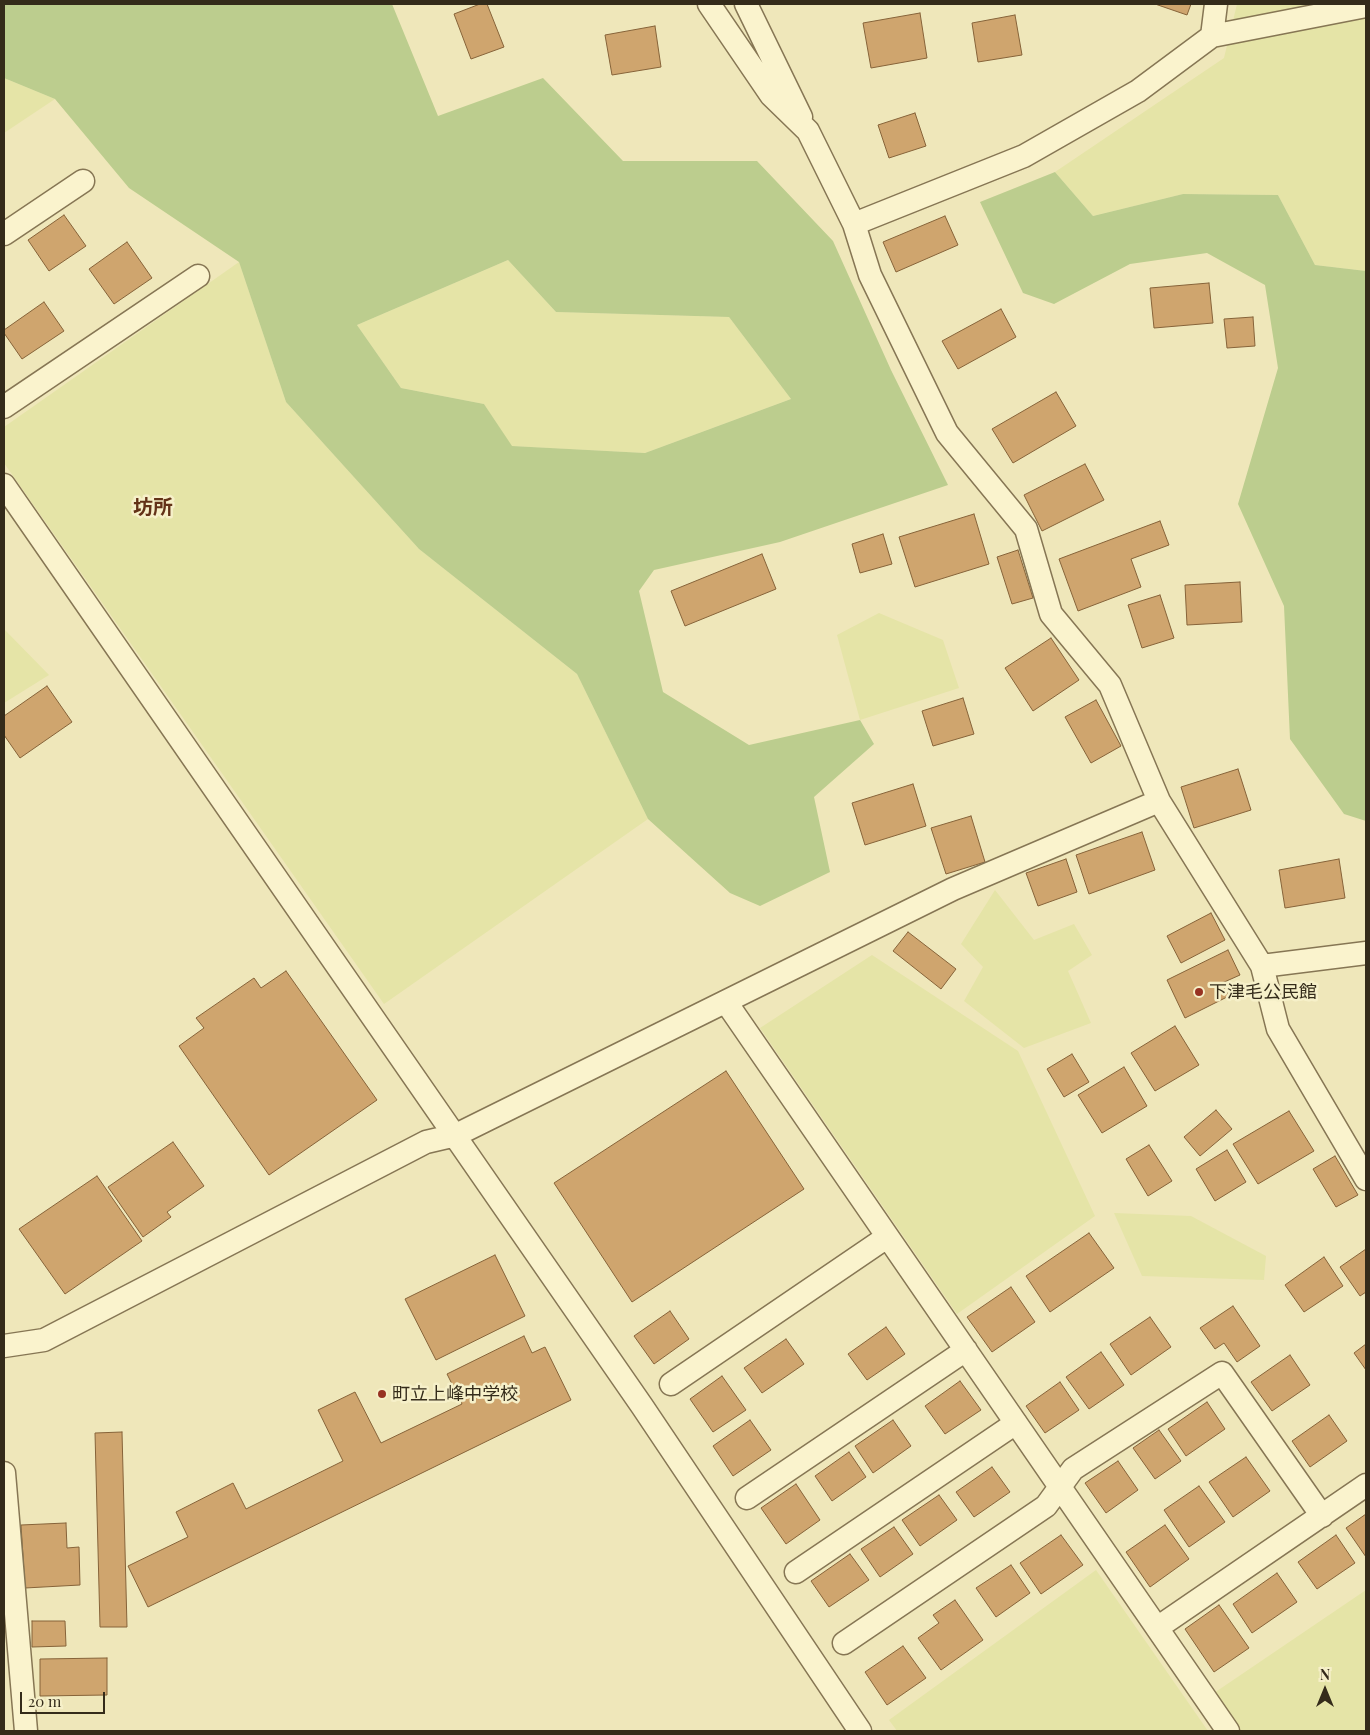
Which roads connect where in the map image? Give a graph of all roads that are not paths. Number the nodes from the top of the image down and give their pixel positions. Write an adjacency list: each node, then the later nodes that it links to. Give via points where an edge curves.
1 (709, 4): 6 (street, via 771,95)
2 (746, 4): 6 (street)
3 (1216, 4): 5 (street)
4 (1366, 6): 5 (street)
5 (1212, 36): 8 (street, via 1138,91 1024,156)
6 (808, 131): 8 (street)
7 (83, 180): 9 (street)
8 (854, 224): 13 (street, via 870,275 947,433 1026,529 1051,614 1110,686)
9 (4, 234)
10 (198, 276): 11 (street)
11 (4, 407)
12 (4, 486): 17 (street)
13 (1159, 801): 15 (street); 16 (street, via 953,889)
14 (1366, 953): 15 (street)
15 (1262, 966): 18 (street, via 1278,1029)
16 (726, 1002): 17 (street); 19 (street)
17 (456, 1135): 20 (street, via 426,1142 44,1340); 33 (street)
18 (1366, 1178)
19 (887, 1237): 21 (street); 22 (street)
20 (4, 1346)
21 (966, 1350): 23 (street); 27 (street)
22 (670, 1384)
23 (1016, 1423): 26 (street); 29 (street)
24 (4, 1473): 32 (street)
25 (1366, 1485): 28 (street)
26 (1060, 1487): 28 (street, via 1073,1469 1222,1373); 30 (street); 31 (street, via 1046,1506)
27 (747, 1498)
28 (1322, 1516): 30 (street)
29 (796, 1572)
30 (1157, 1628): 34 (street)
31 (844, 1643)
32 (26, 1731)
33 (860, 1731)
34 (1228, 1731)

